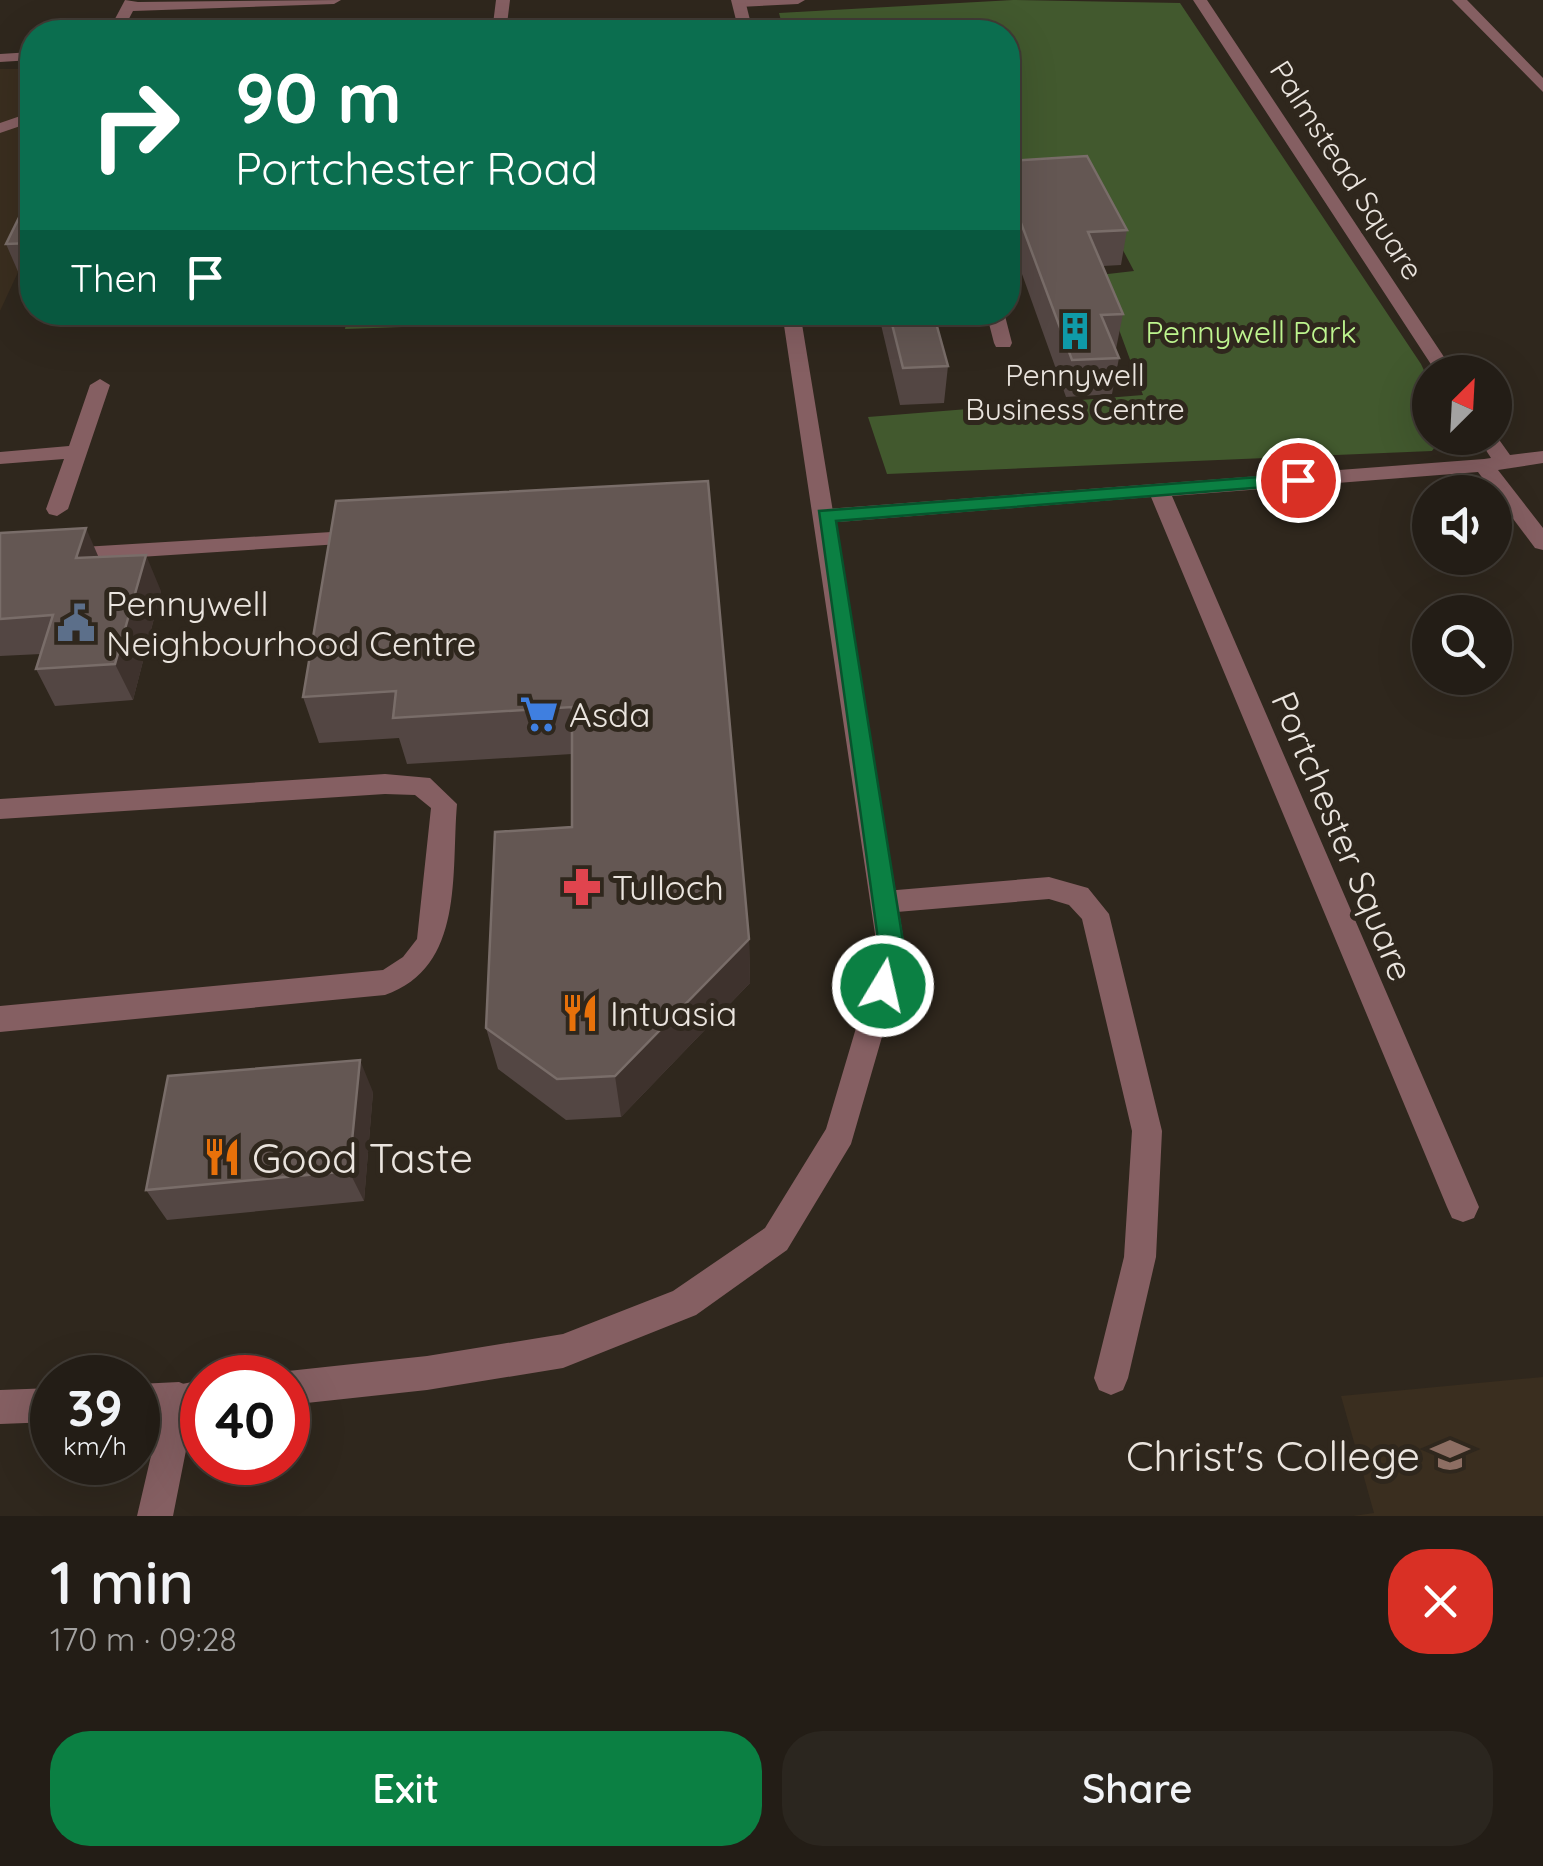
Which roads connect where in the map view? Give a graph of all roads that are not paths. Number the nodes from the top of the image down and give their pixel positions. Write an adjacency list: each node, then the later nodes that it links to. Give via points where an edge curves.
1 (334, 0): 6 (street)
2 (798, 0): 5 (street)
3 (1200, 0): 11 (street, Palmstead Square)
4 (1459, 0): 7 (street)
5 (739, 1)
6 (130, 4)
7 (1543, 88)
8 (792, 325): 20 (street)
9 (999, 325): 10 (street)
10 (1004, 342)
11 (1434, 355)
12 (100, 385): 13 (street)
13 (76, 452): 16 (street); 19 (street)
14 (1492, 455): 17 (street)
15 (1543, 457): 17 (street)
16 (0, 458)
17 (1494, 464): 18 (street); 22 (street)
18 (1159, 491): 20 (street); 27 (street, Portchester Square)
19 (58, 509)
20 (826, 516): 25 (street)
21 (390, 536): 23 (street)
22 (1543, 542)
23 (0, 559)
24 (0, 809): 26 (street, via 385,784 421,786 444,804 431,938 423,960 406,973 385,983)
25 (885, 902): 28 (street, via 1049,888 1078,896 1094,914 1147,1131 1140,1257); 29 (street, via 892,954 840,1134 776,1239 684,1303 563,1351)
26 (0, 1020)
27 (1463, 1208)
28 (1112, 1378)
29 (310, 1386)
30 (30, 1406): 31 (street)
31 (0, 1407)
32 (180, 1434): 33 (street)
33 (155, 1516)

